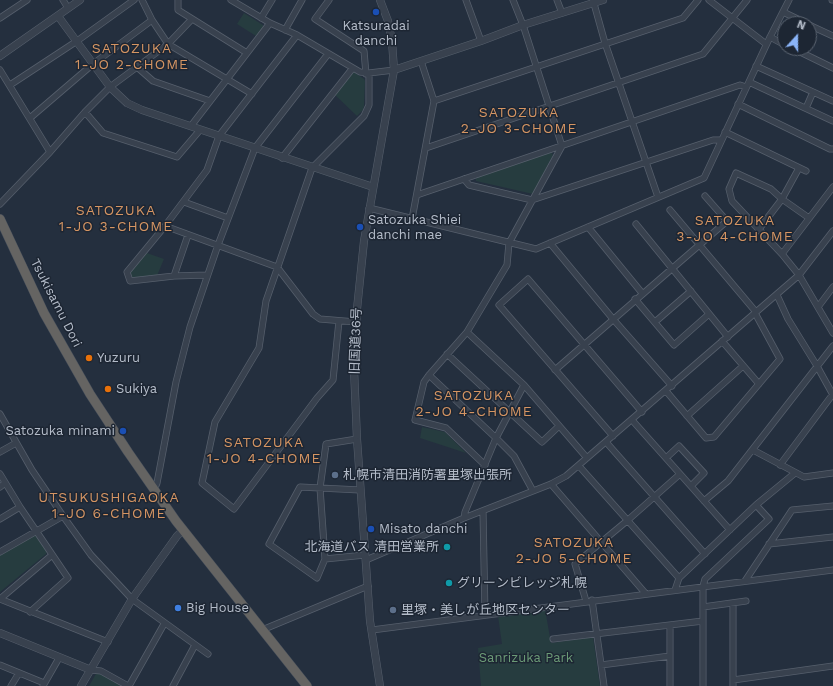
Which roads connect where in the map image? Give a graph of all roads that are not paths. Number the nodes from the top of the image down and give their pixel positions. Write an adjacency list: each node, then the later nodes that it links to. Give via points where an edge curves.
1 (27, 0): 26 (street)
2 (63, 0): 21 (street)
3 (80, 0): 21 (street)
4 (134, 0): 38 (street)
5 (142, 0): 30 (street)
6 (178, 0): 29 (street, via 178,10)
7 (231, 0): 27 (street)
8 (272, 0): 27 (street)
9 (302, 0): 34 (street)
10 (329, 0): 57 (street, via 315,19 364,51)
11 (380, 0): 56 (street, 旧国道36号, via 388,21)
12 (466, 0): 39 (street)
13 (513, 0): 32 (street)
14 (557, 0): 22 (street)
15 (603, 0): 20 (street)
16 (698, 0): 41 (street, via 683,18)
17 (709, 0): 28 (street)
18 (747, 0): 28 (street)
19 (789, 0): 23 (street)
20 (593, 2): 22 (street); 41 (street)
21 (68, 8): 24 (street)
22 (562, 12): 32 (street)
23 (783, 12): 25 (street); 37 (street)
24 (58, 16): 38 (street); 46 (street)
25 (791, 16)
26 (0, 18)
27 (261, 18): 31 (street)
28 (732, 18): 43 (street); 59 (street, via 703,54)
29 (192, 19): 42 (street); 44 (street)
30 (152, 20): 42 (street); 49 (street)
31 (270, 23): 34 (street); 44 (street)
32 (523, 25): 39 (street); 52 (street)
33 (817, 28): 36 (street)
34 (285, 30): 35 (street)
35 (297, 35): 45 (street); 64 (street)
36 (833, 36)
37 (770, 37): 40 (street); 43 (street)
38 (77, 41): 49 (street); 61 (street)
39 (481, 41): 48 (street)
40 (777, 41)
41 (605, 43): 52 (street); 59 (street)
42 (168, 44): 51 (street); 58 (street)
43 (766, 44): 50 (street)
44 (247, 53): 58 (street)
45 (328, 54): 54 (street); 81 (street)
46 (0, 56)
47 (808, 56): 53 (street)
48 (421, 61): 56 (street); 66 (street)
49 (93, 64): 62 (street); 72 (street)
50 (756, 66): 60 (street); 63 (street)
51 (137, 67): 62 (street); 65 (street, via 153,81)
52 (536, 67): 66 (street); 69 (street)
53 (833, 68)
54 (352, 69): 57 (street); 85 (street)
55 (0, 70): 61 (street)
56 (394, 70): 57 (street); 91 (street, 旧国道36号)
57 (368, 74): 87 (street, via 368,105 364,116)
58 (227, 79): 64 (street); 65 (street)
59 (619, 83): 69 (street); 74 (street)
60 (748, 84): 68 (street); 70 (street); 74 (street)
61 (10, 85): 72 (street)
62 (110, 87): 71 (street); 75 (street, via 127,103)
63 (813, 92): 67 (street); 70 (street)
64 (252, 94): 78 (street)
65 (210, 101): 75 (street)
66 (434, 101): 82 (street)
67 (833, 101)
68 (738, 104): 77 (street); 83 (street)
69 (549, 106): 80 (street); 82 (street)
70 (806, 108): 73 (street)
71 (85, 112): 76 (street, via 103,133 177,157); 84 (street)
72 (30, 118): 84 (street)
73 (833, 121)
74 (633, 123): 80 (street); 86 (street)
75 (191, 126): 76 (street)
76 (200, 130): 78 (street)
77 (725, 132): 79 (street); 88 (street)
78 (219, 136): 81 (street); 98 (street, via 207,170)
79 (721, 140): 86 (street, via 713,140); 95 (street, via 704,178)
80 (562, 146): 90 (street); 97 (street)
81 (255, 148): 85 (street); 102 (street)
82 (426, 148): 93 (street)
83 (833, 149)
84 (50, 152): 99 (street)
85 (282, 158): 87 (street)
86 (645, 163): 95 (street); 97 (street)
87 (312, 168): 91 (street); 117 (street)
88 (798, 168): 89 (street); 96 (street)
89 (806, 171)
90 (464, 179): 93 (street); 97 (street, via 469,185)
91 (373, 187): 100 (street, 旧国道36号)
92 (833, 187): 103 (street)
93 (417, 195): 105 (street)
94 (705, 196): 115 (street, via 727,221)
95 (658, 198): 108 (street)
96 (782, 199): 103 (street); 109 (street); 109 (street, via 771,189 736,173 729,189 732,201)
97 (532, 200): 112 (street)
98 (184, 202): 102 (street); 107 (street)
99 (0, 204)
100 (369, 208): 105 (street); 132 (street, 旧国道36号, via 360,269)
101 (670, 210): 115 (street)
102 (228, 218): 114 (street)
103 (809, 218): 116 (street)
104 (0, 219): 176 (highway, Tsukisamu Dori, via 44,313 67,354 90,394)
105 (412, 219): 112 (street)
106 (636, 224): 118 (street)
107 (165, 226): 111 (street); 120 (street, via 127,272 130,281)
108 (588, 227): 113 (street); 124 (street)
109 (759, 230): 116 (street)
110 (833, 231): 121 (street)
111 (188, 235): 114 (street); 120 (street)
112 (509, 243): 113 (street, via 536,249); 134 (street, via 507,265)
113 (550, 243): 130 (street)
114 (218, 245): 117 (street); 119 (street)
115 (700, 245): 118 (street); 128 (street)
116 (782, 254): 121 (street)
117 (277, 267): 131 (street, via 320,320); 131 (street, via 266,301 259,348 215,422 202,483 234,509 332,380)
118 (672, 268): 123 (street); 124 (street)
119 (207, 275): 120 (street); 176 (street, via 190,327)
120 (174, 276)
121 (798, 276): 125 (street); 127 (street)
122 (833, 287): 127 (street)
123 (691, 291): 129 (street); 133 (street)
124 (642, 293): 126 (street)
125 (777, 295): 128 (street); 142 (street, via 788,319)
126 (635, 299): 130 (street); 133 (street)
127 (818, 307): 135 (street)
128 (756, 312): 136 (street); 145 (street, via 780,359)
129 (709, 314): 133 (street, via 674,345); 136 (street)
130 (613, 319): 138 (street); 147 (street)
131 (340, 321): 132 (street)
132 (356, 322): 157 (street, 旧国道36号, via 354,370)
133 (655, 322)
134 (467, 332): 140 (street); 146 (street)
135 (833, 333)
136 (728, 337): 137 (street)
137 (722, 341): 141 (street); 147 (street)
138 (584, 345): 143 (street); 143 (street, via 528,280 499,305); 151 (street)
139 (833, 346): 142 (street)
140 (447, 354): 144 (street); 150 (street)
141 (743, 366): 145 (street); 153 (street)
142 (817, 366): 149 (street); 161 (street)
143 (555, 370): 156 (street)
144 (429, 375): 158 (street); 165 (street, via 424,382 415,420 446,428)
145 (759, 384): 153 (street, via 714,437 706,438)
146 (524, 385): 150 (street); 155 (street)
147 (672, 386): 148 (street)
148 (666, 391): 151 (street); 153 (street)
149 (833, 395): 166 (street)
150 (510, 412): 155 (street, via 542,442); 158 (street)
151 (642, 412): 154 (street)
152 (0, 414): 160 (street)
153 (687, 416)
154 (632, 420): 156 (street); 164 (street)
155 (559, 426): 163 (street)
156 (613, 436): 159 (street)
157 (357, 438): 175 (street, via 326,444); 177 (street, 旧国道36号)
158 (496, 438): 165 (street); 178 (street, via 514,456)
159 (606, 442): 163 (street); 179 (street)
160 (16, 443): 162 (street); 185 (street)
161 (753, 450): 166 (street); 180 (street, via 728,481)
162 (0, 452)
163 (587, 458): 167 (street)
164 (666, 458): 171 (street); 174 (street, via 679,446 704,473)
165 (485, 465): 186 (street)
166 (780, 465): 168 (street)
167 (579, 466): 172 (street); 188 (street)
168 (794, 473): 169 (street, via 804,477); 181 (street)
169 (833, 473)
170 (0, 474): 173 (street)
171 (680, 474): 174 (street); 179 (street)
172 (550, 484): 178 (street); 193 (street)
173 (3, 485): 183 (street)
174 (691, 486): 180 (street)
175 (320, 488): 177 (street); 199 (street); 199 (street, via 300,487 269,544 316,578)
176 (154, 490): 190 (highway, Tsukisamu Dori)
177 (360, 490): 198 (street, 旧国道36号)
178 (533, 491): 184 (street)
179 (654, 497): 188 (street); 196 (street)
180 (704, 501): 191 (street)
181 (756, 505): 191 (street); 204 (street, via 769,519 705,579)
182 (833, 506): 194 (street, via 792,510)
183 (20, 507): 187 (street); 189 (street)
184 (483, 511): 186 (street); 214 (street)
185 (63, 516): 189 (street); 208 (street, via 91,555)
186 (464, 518): 198 (street)
187 (0, 519)
188 (628, 520): 193 (street); 201 (street)
189 (36, 530): 195 (street); 197 (street)
190 (183, 530): 208 (street); 218 (highway, Tsukisamu Dori)
191 (730, 530): 196 (street)
192 (833, 537): 194 (street)
193 (601, 542): 206 (street); 209 (street, via 575,564)
194 (770, 544): 202 (street)
195 (0, 552)
196 (705, 554): 201 (street)
197 (52, 555): 207 (street); 213 (street, via 68,578)
198 (366, 558): 199 (street); 203 (street, 旧国道36号)
199 (325, 560)
200 (833, 570): 202 (street)
201 (678, 578): 205 (street)
202 (745, 581): 204 (street)
203 (368, 586): 218 (street); 219 (street, 旧国道36号)
204 (703, 586): 205 (street); 212 (street)
205 (674, 590): 206 (street)
206 (646, 594): 209 (street)
207 (0, 599): 213 (street)
208 (132, 599): 216 (street); 223 (street)
209 (589, 601): 214 (street); 221 (street)
210 (746, 601): 211 (street)
211 (733, 602): 212 (street); 233 (street)
212 (703, 607): 215 (street)
213 (30, 612): 223 (street)
214 (485, 614): 219 (street)
215 (703, 621): 217 (street); 243 (street)
216 (164, 624): 224 (street); 237 (street)
217 (670, 625): 221 (street); 226 (street)
218 (262, 630): 239 (highway, Tsukisamu Dori)
219 (372, 630): 240 (street, 旧国道36号)
220 (0, 633): 227 (street)
221 (596, 634): 222 (street); 229 (street)
222 (553, 639)
223 (108, 642): 231 (street)
224 (195, 645): 225 (street); 238 (street)
225 (208, 654)
226 (670, 656): 229 (street); 242 (street)
227 (59, 658): 231 (street); 234 (street)
228 (0, 665): 232 (street)
229 (601, 665): 241 (street)
230 (833, 666): 233 (street)
231 (91, 670): 236 (street); 237 (street, via 101,671)
232 (19, 673): 234 (street); 235 (street)
233 (733, 683)
234 (43, 684)
235 (11, 686)
236 (81, 686)
237 (128, 686)
238 (173, 686)
239 (307, 686)
240 (380, 686)
241 (604, 686)
242 (670, 686)
243 (703, 686)

